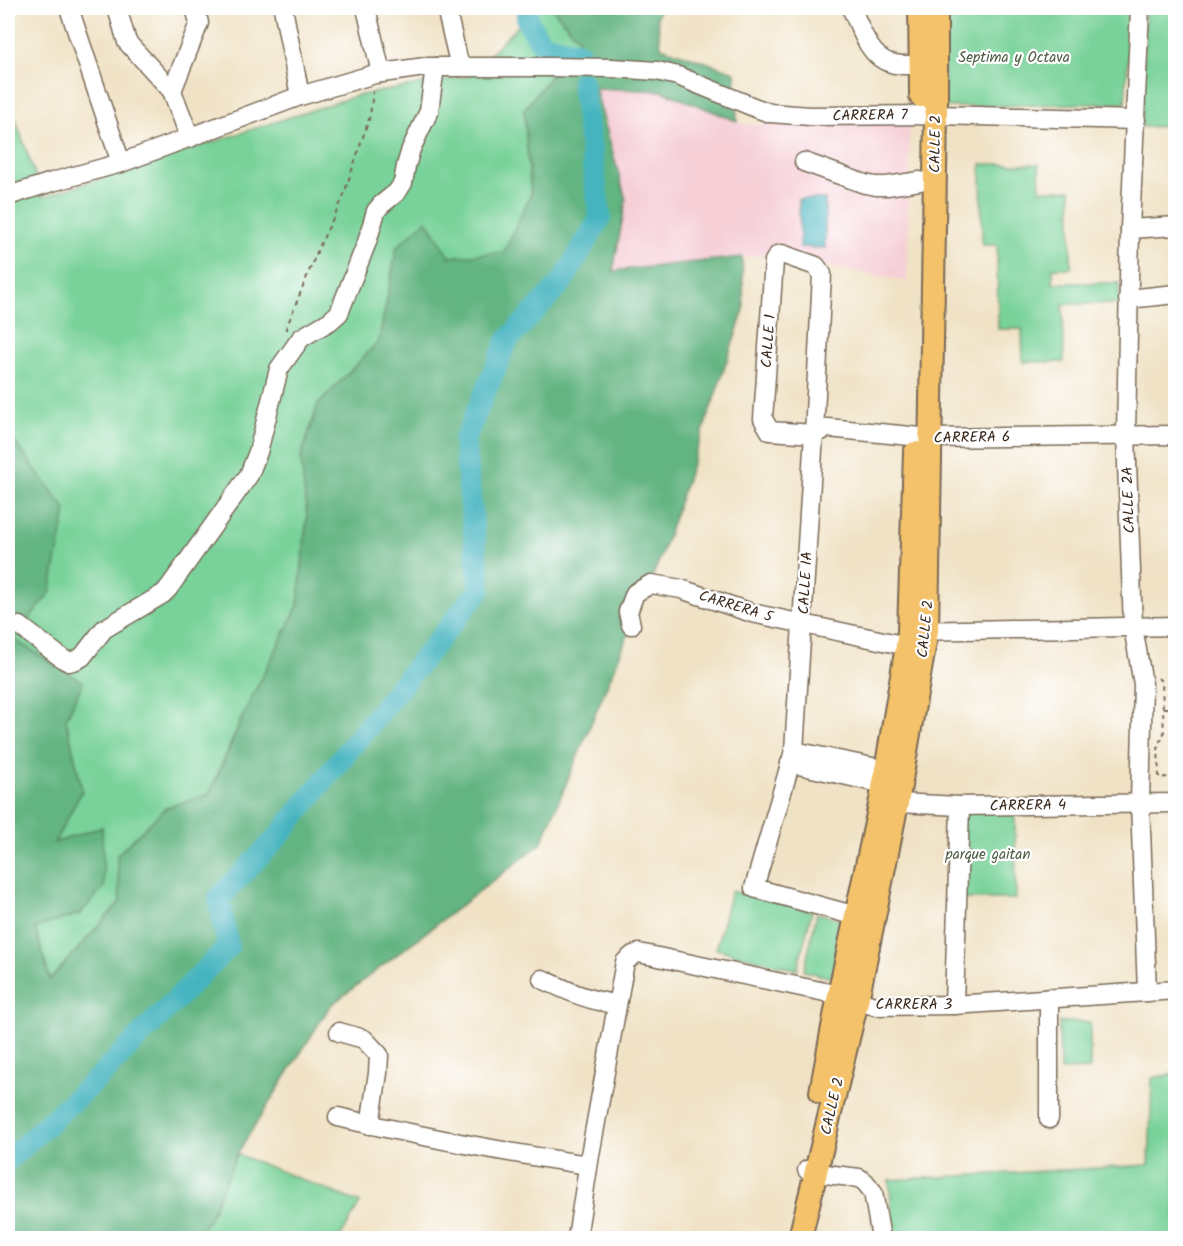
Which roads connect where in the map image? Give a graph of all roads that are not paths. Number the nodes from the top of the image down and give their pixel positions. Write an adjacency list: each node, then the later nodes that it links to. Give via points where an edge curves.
1 (69, 8): 21 (street)
2 (117, 8): 15 (street, via 127,42)
3 (195, 8): 15 (street, via 199,23)
4 (283, 8): 16 (street)
5 (366, 8): 14 (street)
6 (446, 8): 13 (street)
7 (852, 8): 11 (street, via 870,47 879,57 889,63)
8 (920, 8): 11 (main road, CALLE 2)
9 (936, 8): 17 (main road, CALLE 2)
10 (1140, 8): 18 (street, CALLE 2A)
11 (920, 65): 17 (main road, CALLE 2)
12 (435, 67): 13 (street, CARRERA 7); 14 (street, CARRERA 7); 36 (street, via 429,111 411,149 403,183 376,211 339,313 300,338 279,369 249,475 168,589 104,629 82,657 69,662)
13 (460, 67): 17 (street, CARRERA 7, via 657,71 770,113)
14 (378, 73): 16 (street, CARRERA 7)
15 (172, 92): 19 (street)
16 (300, 96): 19 (street, CARRERA 7)
17 (928, 115): 18 (street, CARRERA 7); 22 (main road, CALLE 2); 33 (main road, CALLE 2)
18 (1136, 120): 25 (street, CALLE 2A)
19 (190, 138): 21 (street, CARRERA 7)
20 (804, 162): 22 (street, via 876,186)
21 (121, 163): 23 (street, CARRERA 7)
22 (920, 181): 33 (main road, CALLE 2)
23 (8, 196)
24 (1176, 226): 25 (street)
25 (1130, 229): 28 (street, CALLE 2A)
26 (782, 254): 29 (street, CALLE 1, via 774,261 763,419); 30 (street, CALLE 1A, via 816,266 822,274)
27 (1176, 294): 28 (street)
28 (1128, 299): 31 (street, CALLE 2A)
29 (770, 431): 30 (street, CARRERA 6)
30 (814, 434): 33 (street, CARRERA 6, via 828,428); 34 (street, CALLE 1A)
31 (1126, 435): 32 (street, CARRERA 6); 33 (street, CARRERA 6); 38 (street, CALLE 2A)
32 (1176, 435)
33 (923, 437): 39 (main road, CALLE 2)
34 (803, 624): 35 (street, CARRERA 5, via 651,584 635,593 628,612); 39 (street, CARRERA 5); 40 (street, CALLE 1A)
35 (632, 625)
36 (20, 626)
37 (1176, 626): 38 (street, CARRERA 5)
38 (1133, 627): 39 (street, CARRERA 5); 42 (street, CALLE 2A, via 1143,684)
39 (917, 639): 41 (main road, CALLE 2)
40 (792, 757): 41 (street, CARRERA 4); 45 (street, CALLE 1A, via 754,888)
41 (891, 787): 44 (street, CARRERA 4); 45 (main road, CALLE 2); 49 (main road, CALLE 2)
42 (1140, 803): 43 (street, CARRERA 4); 44 (street, CARRERA 4); 48 (street, CALLE 2A)
43 (1176, 803)
44 (960, 806): 52 (street)
45 (856, 916): 49 (main road, CALLE 2)
46 (542, 980): 51 (street, via 578,996)
47 (1176, 990): 48 (street, CARRERA 3)
48 (1147, 992): 50 (street, CARRERA 3)
49 (848, 998): 51 (street, CARRERA 3, via 639,952 625,962); 52 (street, CARRERA 3, via 874,1006); 58 (main road, CALLE 2)
50 (1049, 998): 52 (street, CARRERA 3); 55 (street)
51 (617, 1004): 57 (street)
52 (954, 1005)
53 (339, 1032): 56 (street, via 364,1039 379,1055)
54 (338, 1117): 56 (street)
55 (1049, 1119)
56 (370, 1125): 57 (street)
57 (588, 1165): 59 (street)
58 (812, 1171): 60 (main road, CALLE 2); 61 (main road, CALLE 2); 62 (street, via 866,1182 873,1192)
59 (577, 1239)
60 (794, 1239)
61 (800, 1239)
62 (881, 1239)

